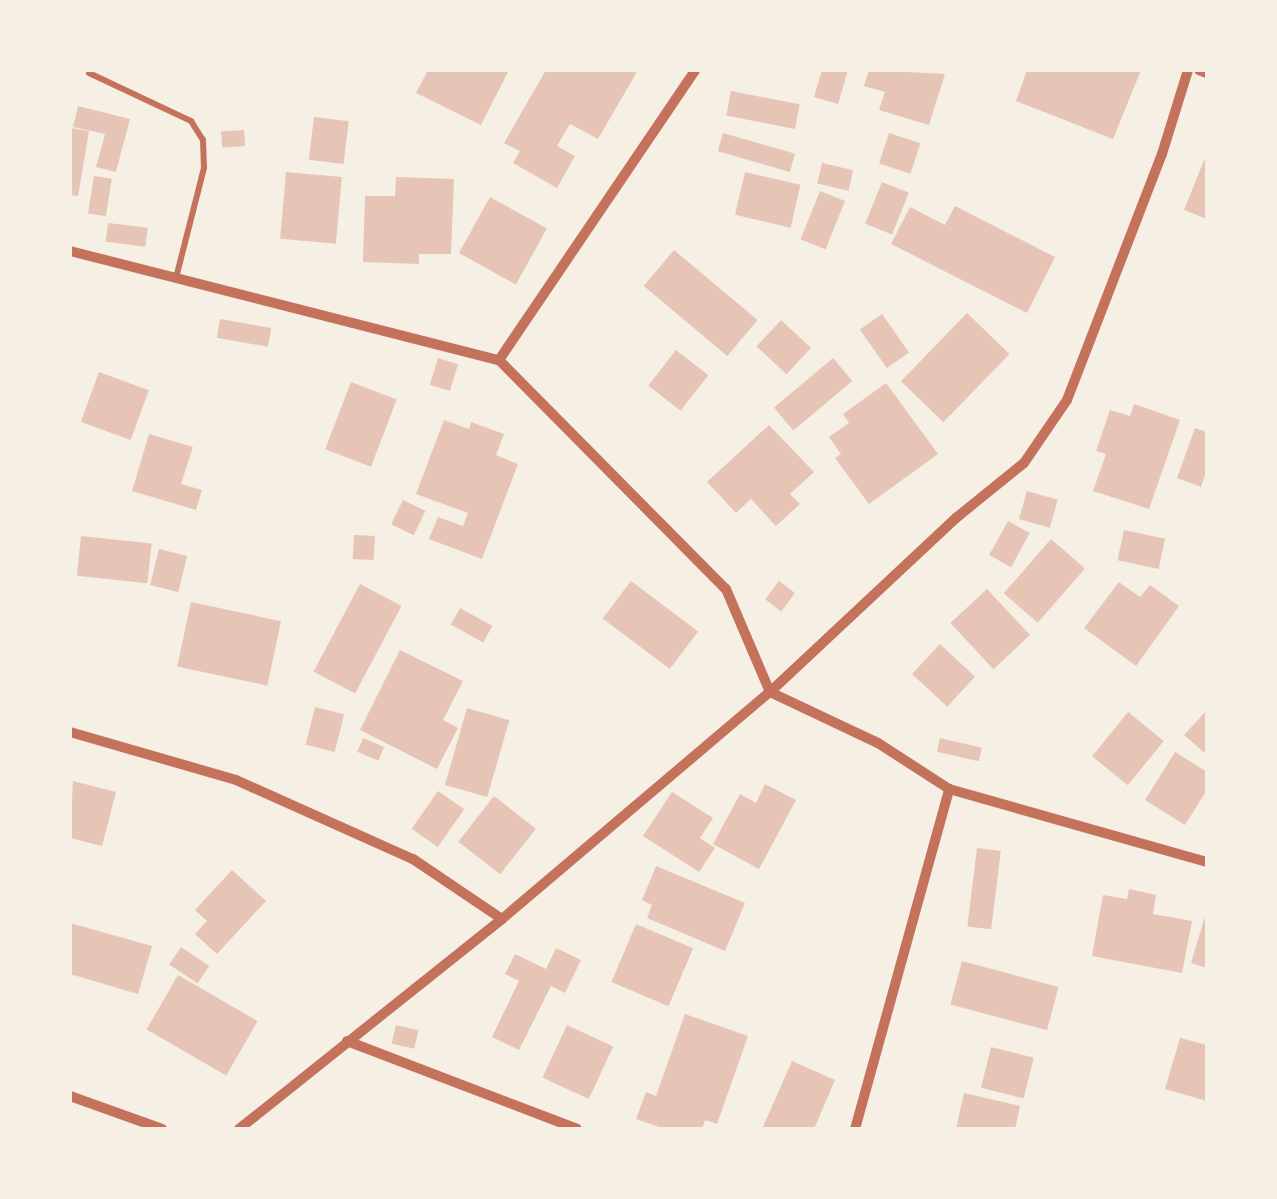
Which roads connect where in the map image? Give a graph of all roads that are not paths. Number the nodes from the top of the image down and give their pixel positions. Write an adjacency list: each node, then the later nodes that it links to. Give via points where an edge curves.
1 (695, 70): 8 (street)
2 (1188, 70): 9 (street, via 1067,400 1024,463)
3 (1199, 70): 5 (street)
4 (88, 73): 7 (lane, via 191,121 203,140 204,168)
5 (1207, 73)
6 (70, 251): 7 (street)
7 (176, 278): 8 (street)
8 (499, 360): 9 (street, via 726,590)
9 (770, 692): 11 (street, via 878,743); 13 (street)
10 (70, 732): 13 (street, via 236,780 412,860)
11 (949, 789): 12 (street); 19 (street)
12 (1207, 862)
13 (502, 919): 14 (street)
14 (347, 1040): 17 (street); 18 (street)
15 (70, 1096): 16 (street)
16 (162, 1129)
17 (239, 1129)
18 (576, 1129)
19 (855, 1129)

